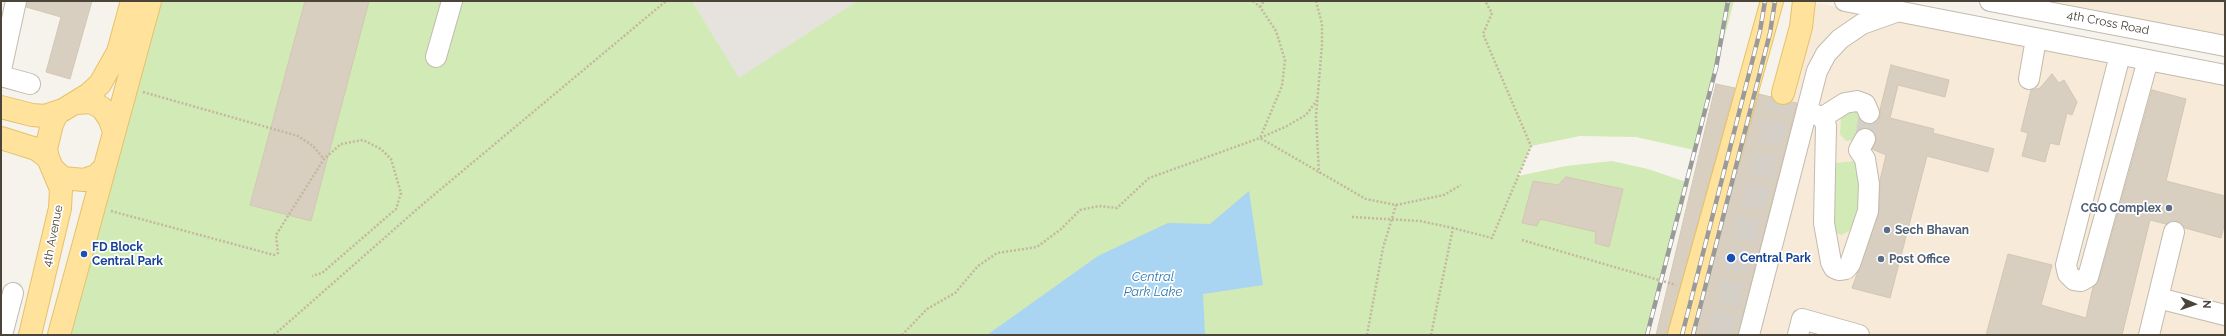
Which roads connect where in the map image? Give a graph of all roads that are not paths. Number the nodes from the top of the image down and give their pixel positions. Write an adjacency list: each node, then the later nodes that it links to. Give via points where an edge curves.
1 (16, 1): 16 (street)
2 (132, 1): 23 (main road, 4th Avenue, via 118,52 100,84)
3 (150, 1): 26 (main road)
4 (452, 1): 14 (street)
5 (1772, 1): 40 (main road)
6 (1804, 1): 21 (main road, via 1801,27)
7 (1845, 1): 10 (street)
8 (1990, 1): 9 (street, 4th Cross Road)
9 (2022, 4): 12 (street, 4th Cross Road)
10 (1898, 12): 11 (street); 25 (street, via 1862,24 1840,39 1831,49 1817,71)
11 (2036, 40): 13 (street); 19 (street)
12 (2225, 46)
13 (2120, 55): 15 (street); 15 (street, via 2066,265 2068,274 2074,280 2080,281 2088,277)
14 (436, 57)
15 (2148, 60): 17 (street)
16 (1, 70)
17 (2225, 75)
18 (1, 76): 20 (street)
19 (2029, 79)
20 (30, 84)
21 (1783, 94)
22 (1, 107): 23 (main road, via 45,116)
23 (68, 108): 26 (main road, via 91,102 102,108); 29 (main road, 4th Avenue, via 48,138 46,149)
24 (1869, 113): 25 (street, via 1866,104 1857,101)
25 (1815, 115): 28 (street, via 1826,126); 41 (street)
26 (114, 131): 30 (main road)
27 (1, 138): 29 (main road, via 36,149)
28 (1826, 142): 28 (street, via 1824,223 1832,262 1834,268 1839,270 1846,269 1850,264 1868,211 1869,184 1862,145 1849,154 1835,149)
29 (51, 164): 30 (main road, via 63,178 84,180 96,176); 34 (main road, 4th Avenue, via 61,189 60,208)
30 (104, 168): 39 (main road)
31 (2174, 232): 33 (street)
32 (7, 292): 34 (street); 37 (street)
33 (2159, 292): 35 (street); 36 (street); 44 (street)
34 (40, 298): 38 (main road, 4th Avenue)
35 (2225, 301)
36 (2225, 315)
37 (2, 335)
38 (30, 335)
39 (59, 335)
40 (1679, 335)
41 (1749, 335)
42 (1798, 335): 43 (street, via 1802,319)
43 (1859, 335)
44 (2149, 335)

